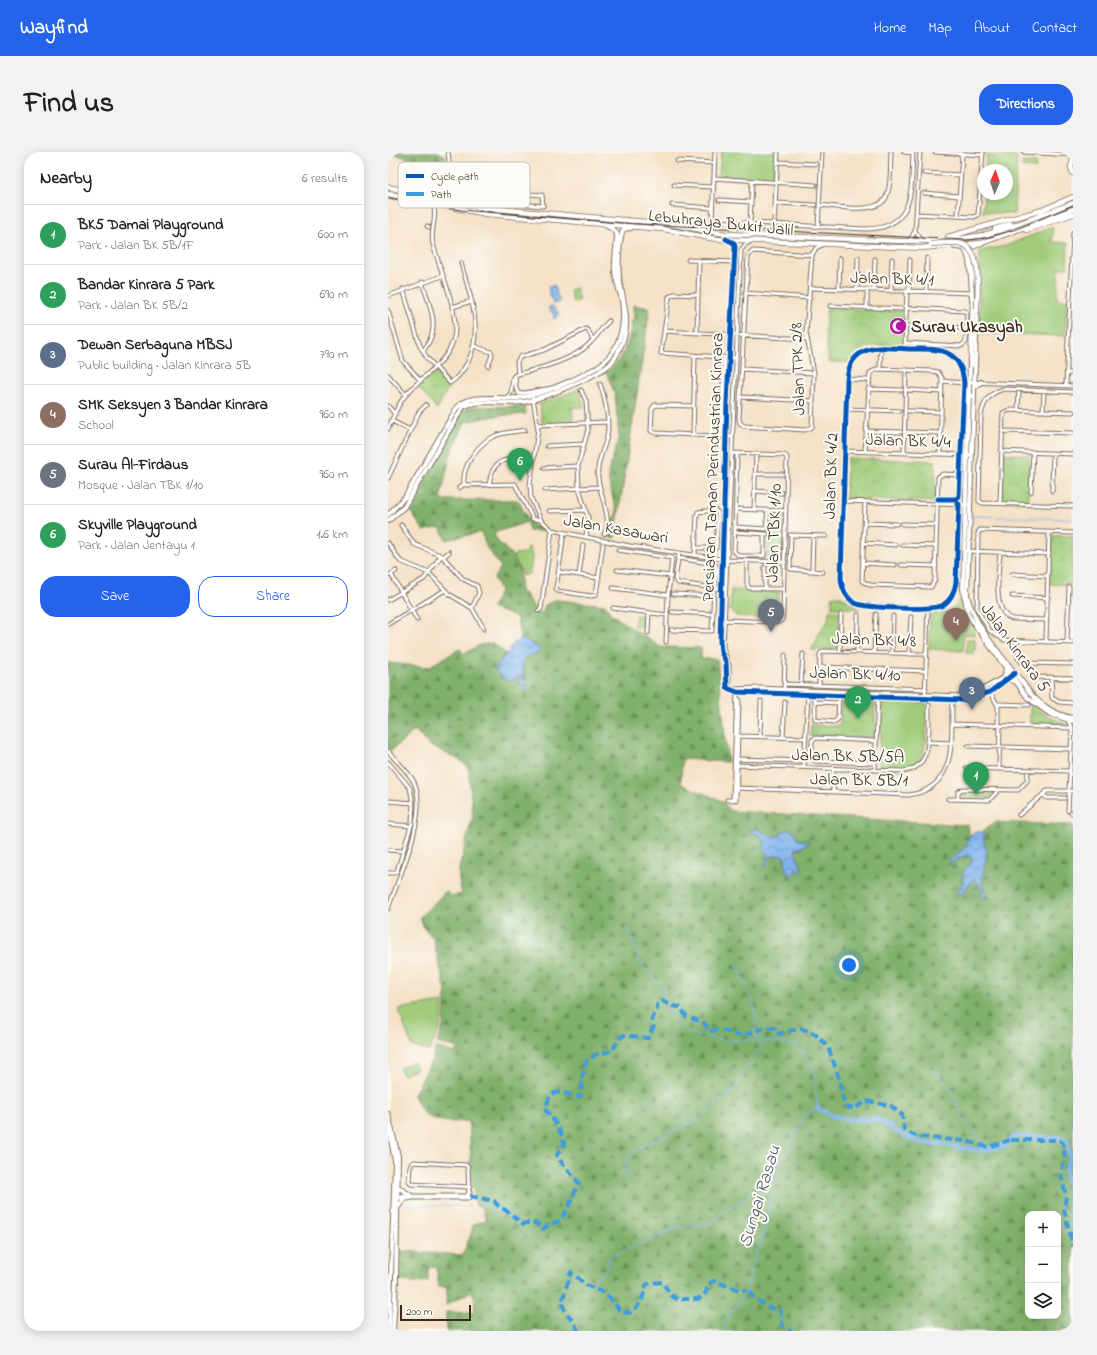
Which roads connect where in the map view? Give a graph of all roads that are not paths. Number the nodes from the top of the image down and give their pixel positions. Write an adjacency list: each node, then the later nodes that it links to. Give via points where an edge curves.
1 (448, 152): 17 (street)
2 (715, 152): 19 (street)
3 (778, 152): 18 (street)
4 (822, 152): 47 (street)
5 (891, 152): 47 (street, via 888,192 880,205 864,208)
6 (904, 152): 7 (street)
7 (913, 152): 68 (street, via 910,196 901,216 874,229)
8 (920, 152): 60 (street)
9 (935, 152): 12 (street)
10 (1024, 152): 11 (street)
11 (1028, 152): 14 (street)
12 (962, 154): 13 (street); 23 (street)
13 (983, 154): 63 (street, via 980,212 976,217)
14 (1073, 155)
15 (1073, 159): 22 (highway)
16 (677, 161): 19 (street)
17 (449, 162)
18 (778, 162): 20 (street); 26 (street)
19 (715, 163): 24 (street)
20 (816, 164)
21 (924, 173): 23 (street)
22 (1073, 173)
23 (961, 175): 40 (street)
24 (714, 178): 25 (street); 32 (street)
25 (752, 181): 26 (street); 43 (street)
26 (777, 182): 28 (street); 44 (street)
27 (388, 184): 30 (highway)
28 (815, 184)
29 (674, 185): 32 (street)
30 (398, 186)
31 (388, 187): 33 (highway)
32 (713, 187): 55 (street)
33 (398, 189)
34 (388, 190): 35 (highway)
35 (398, 193)
36 (924, 193): 40 (street)
37 (388, 194): 39 (highway)
38 (530, 194): 48 (street, via 544,196 542,207)
39 (398, 195)
40 (959, 196): 63 (street)
41 (1073, 197): 78 (highway, via 1042,210 966,233)
42 (719, 200): 43 (street)
43 (751, 202): 65 (street)
44 (776, 203): 47 (street); 66 (street)
45 (1073, 203): 62 (highway, Lebuhraya Bukit Jalil)
46 (672, 205): 55 (street)
47 (817, 205): 68 (street)
48 (530, 206)
49 (434, 208): 58 (street)
50 (441, 208): 58 (street)
51 (458, 208): 67 (highway, Lebuhraya Bukit Jalil, via 486,214)
52 (488, 208): 57 (highway, Lebuhraya Bukit Jalil)
53 (514, 208): 57 (street)
54 (518, 208): 59 (street)
55 (712, 208): 64 (street)
56 (1073, 209): 75 (highway, Lebuhraya Bukit Jalil)
57 (510, 211): 59 (highway, Lebuhraya Bukit Jalil)
58 (435, 212): 98 (street, via 432,238)
59 (523, 212): 70 (highway, Lebuhraya Bukit Jalil, via 669,224)
60 (916, 214): 63 (street); 71 (street)
61 (1073, 214): 75 (highway, via 1044,226)
62 (1041, 215): 72 (highway); 81 (highway, Lebuhraya Bukit Jalil, via 1005,229 977,236 945,241)
63 (958, 216)
64 (712, 220): 65 (street); 70 (street, via 710,227); 73 (street, via 715,230)
65 (750, 223): 66 (street)
66 (774, 224): 68 (street)
67 (605, 225): 69 (highway, Lebuhraya Bukit Jalil); 85 (main road, via 616,232)
68 (818, 226)
69 (636, 227): 76 (highway, Lebuhraya Bukit Jalil); 85 (main road, via 622,231)
70 (704, 231): 73 (highway, Lebuhraya Bukit Jalil)
71 (915, 231): 77 (street); 78 (street)
72 (985, 232)
73 (719, 233): 80 (highway, Lebuhraya Bukit Jalil)
74 (1073, 233): 97 (street)
75 (1010, 234): 82 (highway, Lebuhraya Bukit Jalil)
76 (726, 239): 79 (highway, Lebuhraya Bukit Jalil); 95 (street, Persiaran Taman Perindustrian Kinrara, via 735,245)
77 (910, 240): 78 (highway); 80 (highway)
78 (921, 240)
79 (752, 241): 83 (highway, Lebuhraya Bukit Jalil); 128 (street, Persiaran Taman Perindustrian Kinrara, via 741,250)
80 (891, 241): 81 (highway, Lebuhraya Bukit Jalil)
81 (899, 241): 121 (highway, bridge, via 907,244 961,243 971,251 978,276)
82 (982, 243): 84 (highway, Lebuhraya Bukit Jalil); 121 (main road, Jalan Kinrara 5, via 970,250 976,284)
83 (822, 245): 84 (highway, Lebuhraya Bukit Jalil, via 921,248); 86 (street, via 816,248)
84 (949, 246): 112 (main road, via 966,251)
85 (618, 249): 161 (main road, via 615,271 622,300 623,328 617,346 602,364); 172 (main road, via 619,276 625,299 627,323 618,353 608,366 589,377)
86 (812, 255): 100 (street, Jalan TPK 2/8); 109 (street, via 753,251 747,259)
87 (840, 258): 102 (street)
88 (858, 258): 103 (street)
89 (927, 258): 108 (street)
90 (875, 259): 105 (street)
91 (892, 259): 106 (street)
92 (688, 260): 93 (street)
93 (699, 260): 95 (street); 110 (street)
94 (910, 260): 107 (street)
95 (734, 262): 128 (street, Persiaran Taman Perindustrian Kinrara)
96 (461, 263): 114 (street)
97 (1072, 271): 120 (street)
98 (442, 276): 99 (street); 116 (street)
99 (422, 282): 101 (street); 136 (street, via 434,324 432,337)
100 (811, 288): 102 (street, Jalan BK 4/1); 113 (street, Jalan TPK 2/8)
101 (403, 289): 111 (street); 136 (street)
102 (839, 289): 103 (street, Jalan BK 4/1)
103 (857, 290): 104 (street, Jalan BK 4/1)
104 (867, 290): 105 (street, Jalan BK 4/1); 117 (street)
105 (874, 290): 106 (street, Jalan BK 4/1)
106 (891, 291): 107 (street, Jalan BK 4/1)
107 (908, 291): 108 (street, Jalan BK 4/1); 118 (street)
108 (926, 292): 112 (street, Jalan BK 4/1)
109 (745, 293): 113 (street); 129 (street)
110 (698, 295): 126 (street, via 670,296); 127 (street)
111 (388, 296)
112 (973, 296): 141 (highway)
113 (810, 298): 130 (street, Jalan TPK 2/8)
114 (472, 301): 116 (street); 133 (street, via 476,325)
115 (830, 306): 117 (street)
116 (452, 307): 143 (street, via 455,324 453,342 447,356)
117 (867, 308): 119 (street)
118 (907, 308): 124 (street); 125 (street, via 962,310 967,314)
119 (902, 309)
120 (1071, 309): 148 (street)
121 (977, 310): 156 (main road, Jalan Kinrara 5)
122 (388, 311): 154 (street, via 404,361)
123 (609, 320): 131 (street)
124 (906, 326): 125 (street); 132 (street)
125 (967, 328): 132 (street, via 965,345)
126 (664, 331): 127 (street); 137 (street, via 660,351 664,355)
127 (697, 333): 128 (street)
128 (734, 334): 129 (street); 139 (street, Persiaran Taman Perindustrian Kinrara); 140 (street, Persiaran Taman Perindustrian Kinrara)
129 (743, 335): 130 (street); 144 (street)
130 (807, 339): 147 (street, Jalan TPK 2/8)
131 (593, 340): 151 (street, via 571,356); 151 (street, via 586,329 544,350 520,357 517,362)
132 (905, 343): 135 (street)
133 (474, 346): 142 (street, via 491,352); 143 (street, via 466,365 452,382 447,382)
134 (881, 348): 135 (street, Jalan BK 4/2); 145 (street); 152 (street, Jalan BK 4/2, via 866,350 855,357 849,367)
135 (905, 349): 157 (street, Jalan BK 4/2, via 937,350 948,354 960,364)
136 (423, 351): 143 (street)
137 (695, 356): 138 (street); 178 (street)
138 (724, 357): 139 (street); 202 (street)
139 (730, 358): 140 (street); 203 (street, Persiaran Taman Perindustrian Kinrara)
140 (736, 358): 204 (street, Persiaran Taman Perindustrian Kinrara)
141 (971, 365): 156 (main road, Jalan Kinrara 5)
142 (488, 366)
143 (436, 368): 154 (street)
144 (742, 368): 147 (street); 173 (street)
145 (880, 369): 146 (street); 153 (street, via 872,371)
146 (906, 370): 155 (street, via 936,371); 213 (street)
147 (814, 373): 175 (street, Jalan TPK 2/8)
148 (1067, 373): 149 (street); 159 (street)
149 (1073, 373)
150 (388, 375): 171 (street)
151 (517, 375): 161 (street, via 516,389 519,394); 174 (street, via 513,377 511,393)
152 (847, 379): 153 (street); 179 (street, Jalan BK 4/2)
153 (868, 380): 163 (street)
154 (421, 381): 171 (street)
155 (942, 381): 157 (street); 169 (street)
156 (975, 381): 159 (street); 162 (main road, Jalan Kinrara 5); 162 (main road); 219 (main road, Jalan Kinrara 5)
157 (964, 383): 218 (street, Jalan BK 4/2)
158 (600, 384): 189 (street, via 605,399)
159 (1066, 385): 160 (street)
160 (1073, 385)
161 (553, 388): 172 (main road)
162 (974, 388): 219 (main road, Jalan Kinrara 5)
163 (868, 389): 165 (street); 180 (street)
164 (581, 390): 190 (street, via 586,401)
165 (902, 390)
166 (908, 390): 169 (street)
167 (1019, 390): 168 (street); 181 (street); 240 (street, via 996,392 982,408 979,501)
168 (1044, 391): 170 (street); 184 (street)
169 (942, 392): 185 (street)
170 (1073, 392)
171 (406, 395): 187 (street)
172 (533, 397): 174 (main road); 191 (street, Jalan Kasawari); 253 (main road, via 522,402 472,403 463,407 404,507)
173 (740, 397): 175 (street); 175 (street, Jalan TPK 2/8, via 739,421 742,425 806,430 812,424)
174 (504, 399): 251 (main road, via 472,399 458,406 405,497)
175 (813, 402)
176 (426, 405): 193 (street, via 419,412)
177 (388, 406): 187 (street)
178 (694, 406): 201 (street); 201 (street, via 655,406 652,409 650,425 651,431 656,433)
179 (846, 409): 180 (street); 207 (street, Jalan BK 4/2)
180 (867, 410): 182 (street); 195 (street)
181 (1018, 410): 184 (street); 196 (street, via 1003,413)
182 (900, 411)
183 (908, 411): 185 (street)
184 (1043, 411): 186 (street)
185 (941, 412): 199 (street)
186 (1073, 412)
187 (395, 414): 188 (street)
188 (392, 421): 192 (street); 193 (street)
189 (607, 422): 190 (street); 229 (street, via 608,434 597,469)
190 (587, 423): 191 (street); 205 (street, via 588,434)
191 (538, 425): 252 (street, Jalan Kasawari, via 530,490)
192 (388, 429)
193 (410, 430): 226 (street)
194 (525, 430): 227 (street, via 496,435 484,443 467,467)
195 (866, 431): 197 (street); 209 (street)
196 (1002, 431): 200 (street); 208 (street)
197 (901, 432)
198 (906, 432): 199 (street)
199 (940, 433): 216 (street)
200 (1073, 434)
201 (693, 435): 202 (street)
202 (721, 436): 203 (street)
203 (727, 436): 204 (street); 294 (street, Persiaran Taman Perindustrian Kinrara)
204 (732, 437): 211 (street, Persiaran Taman Perindustrian Kinrara)
205 (584, 444): 206 (street); 221 (street)
206 (547, 446)
207 (844, 451): 209 (street, Jalan BK 4/4); 238 (street, Jalan BK 4/2)
208 (1001, 451): 210 (street); 240 (street)
209 (865, 452): 213 (street, Jalan BK 4/4)
210 (1033, 452): 214 (street); 235 (street)
211 (732, 453): 212 (street); 295 (street, Persiaran Taman Perindustrian Kinrara)
212 (737, 453): 215 (street); 245 (street)
213 (904, 453): 216 (street, Jalan BK 4/4)
214 (1053, 453): 217 (street); 233 (street)
215 (756, 454): 223 (street); 250 (street, Jalan TBK 1/10, via 787,456)
216 (940, 454): 218 (street, Jalan BK 4/4)
217 (1073, 454)
218 (960, 455): 219 (street, Jalan BK 4/4); 225 (street, Jalan BK 4/2)
219 (969, 455): 243 (main road, Jalan Kinrara 5)
220 (520, 459): 228 (street, via 506,458 500,461 492,472)
221 (578, 466): 222 (street); 231 (street)
222 (544, 468)
223 (755, 474): 224 (street); 234 (street)
224 (783, 474)
225 (960, 475): 237 (street, Jalan BK 4/2, via 958,499); 237 (street, via 940,475)
226 (388, 478)
227 (464, 484): 228 (street); 230 (street)
228 (489, 485): 252 (street, via 515,484 530,515 535,520)
229 (599, 487): 231 (street); 265 (street, via 608,519)
230 (460, 488)
231 (579, 488): 232 (street); 246 (street)
232 (545, 490)
233 (1052, 491)
234 (754, 492): 236 (street); 247 (street)
235 (1031, 492)
236 (782, 493)
237 (938, 499): 241 (street)
238 (843, 501): 239 (street); 333 (street, Jalan BK 4/2, via 841,582 846,594 852,601 863,606)
239 (865, 502): 241 (street); 254 (street)
240 (1000, 503): 244 (street)
241 (938, 504): 242 (street); 257 (street)
242 (959, 504): 243 (street); 333 (street, Jalan BK 4/2, via 956,586 946,603)
243 (967, 505): 282 (main road, Jalan Kinrara 5)
244 (1073, 506)
245 (735, 509): 247 (street); 259 (street)
246 (585, 510): 249 (street); 270 (street, via 588,523)
247 (754, 510): 248 (street)
248 (768, 510): 250 (street); 259 (street, via 766,529)
249 (549, 511)
250 (786, 511): 266 (street, Jalan TBK 1/10)
251 (388, 515)
252 (541, 520): 260 (street, Jalan Kasawari)
253 (388, 521)
254 (864, 523): 255 (street); 272 (street)
255 (897, 524)
256 (902, 524): 257 (street)
257 (937, 525): 277 (street)
258 (401, 526): 291 (street, via 414,544)
259 (735, 527): 261 (street)
260 (552, 530): 263 (street, Jalan Kasawari); 330 (street)
261 (735, 532): 292 (street, via 736,554); 292 (street, via 766,534)
262 (1050, 532): 264 (street); 286 (street, via 980,530); 289 (street)
263 (564, 533): 270 (street, Jalan Kasawari); 307 (street)
264 (1073, 533)
265 (604, 534)
266 (786, 534): 267 (street); 298 (street, Jalan TBK 1/10)
267 (791, 535): 268 (street); 306 (street, via 790,569)
268 (813, 536): 269 (street); 306 (street)
269 (826, 536)
270 (586, 537): 278 (street, Jalan Kasawari)
271 (388, 543): 280 (street)
272 (863, 543): 276 (street); 299 (street)
273 (603, 544): 315 (street)
274 (902, 544): 277 (street)
275 (583, 545): 312 (street)
276 (896, 545)
277 (936, 546): 302 (street)
278 (647, 548): 285 (street, Jalan Kasawari); 288 (street)
279 (696, 548): 279 (street, via 698,512 715,510 718,513 716,548); 290 (street)
280 (392, 549): 283 (street); 309 (street, via 402,562)
281 (618, 550): 288 (street)
282 (966, 551): 286 (street); 369 (main road, Jalan Kinrara 5, via 963,595 968,614); 371 (main road, Jalan Kinrara 5, via 970,608)
283 (388, 552)
284 (449, 552): 291 (street)
285 (679, 552): 290 (street, Jalan Kasawari); 293 (street)
286 (977, 552): 287 (street); 354 (street, via 976,601 980,617 996,636 1004,640)
287 (1000, 553): 289 (street); 347 (street, via 998,597 1008,618)
288 (646, 554): 313 (street, via 672,558)
289 (1049, 554): 314 (street)
290 (695, 555): 294 (street, Jalan Kasawari)
291 (442, 556): 309 (street); 331 (street, via 463,579 479,588)
292 (764, 556): 297 (street)
293 (678, 558): 317 (street, via 715,564); 317 (street, via 675,579 678,584)
294 (722, 559): 295 (street, Jalan Kasawari); 319 (street, Persiaran Taman Perindustrian Kinrara)
295 (728, 560): 296 (street, Jalan Kasawari); 346 (street, Persiaran Taman Perindustrian Kinrara)
296 (747, 561): 297 (street, Jalan Kasawari); 320 (street, via 747,587)
297 (763, 562): 298 (street, Jalan Kasawari)
298 (785, 562): 321 (street, Jalan TBK 1/10)
299 (863, 563): 300 (street); 302 (street, via 862,581 870,585 931,587 935,582)
300 (895, 565)
301 (901, 565): 302 (street)
302 (936, 566)
303 (765, 567): 320 (street)
304 (616, 570): 313 (street)
305 (396, 571): 311 (street)
306 (812, 571): 308 (street)
307 (559, 572): 312 (street); 315 (street, via 556,589 558,591 591,596 596,595)
308 (823, 572)
309 (429, 573): 322 (street); 323 (street, via 420,582)
310 (1012, 574): 314 (street)
311 (389, 575): 323 (street)
312 (579, 575): 315 (street)
313 (671, 576): 325 (street)
314 (1048, 576): 328 (street)
315 (599, 578)
316 (613, 588): 325 (street)
317 (715, 588): 319 (street); 326 (street)
318 (1069, 588): 348 (street)
319 (721, 589): 345 (street, Persiaran Taman Perindustrian Kinrara)
320 (764, 589): 321 (street)
321 (783, 589): 346 (street, Jalan TBK 1/10, via 781,621)
322 (445, 590): 331 (street); 334 (street)
323 (401, 592): 329 (street); 334 (street)
324 (673, 594): 326 (street)
325 (668, 595): 341 (street)
326 (714, 596): 337 (street)
327 (1012, 596): 328 (street)
328 (1048, 598): 347 (street)
329 (388, 600)
330 (541, 607)
331 (472, 608): 351 (street)
332 (613, 608): 336 (street)
333 (928, 608): 365 (street)
334 (412, 610): 344 (street); 350 (street)
335 (672, 612): 337 (street)
336 (649, 613): 341 (street); 353 (street)
337 (713, 614): 352 (street, via 710,632)
338 (841, 614): 359 (street)
339 (858, 614): 360 (street)
340 (876, 614): 361 (street)
341 (667, 615): 355 (street)
342 (893, 616): 362 (street)
343 (911, 616): 364 (street)
344 (417, 620)
345 (720, 620): 346 (street, Jalan TBK 1/10); 382 (street, Persiaran Taman Perindustrian Kinrara, via 720,650 726,662 726,686 729,691)
346 (725, 620): 382 (street, Persiaran Taman Perindustrian Kinrara, via 723,648 728,661 728,684 730,688)
347 (1047, 620): 356 (street)
348 (1068, 621): 349 (street); 357 (street)
349 (1073, 621)
350 (388, 624)
351 (484, 629)
352 (671, 630)
353 (648, 633)
354 (1018, 641): 356 (street); 367 (street, via 1018,658 1022,663)
355 (666, 642)
356 (1046, 642): 357 (street)
357 (1067, 642): 358 (street)
358 (1073, 643)
359 (840, 651): 360 (street, Jalan BK 4/8); 368 (street, Jalan BK 4/8, via 821,652)
360 (857, 652): 361 (street, Jalan BK 4/8)
361 (874, 652): 362 (street, Jalan BK 4/8)
362 (892, 653): 364 (street, Jalan BK 4/8)
363 (803, 654): 378 (street)
364 (909, 654): 365 (street, Jalan BK 4/8)
365 (927, 654): 370 (street)
366 (785, 655): 377 (street)
367 (1073, 664)
368 (820, 667): 370 (street); 379 (street)
369 (1006, 667): 371 (main road, Jalan Kinrara 5); 374 (main road)
370 (926, 671): 381 (street)
371 (1013, 673): 374 (street); 376 (main road, Jalan Kinrara 5); 404 (main road, Jalan Kinrara 5, via 1040,703 1055,713)
372 (1033, 677): 373 (street)
373 (1051, 677): 375 (street); 400 (street, via 1052,698 1059,702)
374 (1006, 678): 376 (main road); 385 (street); 390 (street, via 978,692)
375 (1073, 678)
376 (1016, 682): 405 (main road, Jalan Kinrara 5, via 1033,702 1050,714)
377 (784, 684): 378 (street, Jalan BK 4/10); 380 (street)
378 (801, 684): 379 (street, Jalan BK 4/10)
379 (819, 685): 381 (street, Jalan BK 4/10)
380 (784, 689): 382 (street, via 749,687); 383 (street); 386 (street)
381 (926, 689): 387 (street)
382 (737, 690): 386 (street); 440 (street, via 733,800)
383 (808, 690): 384 (street); 388 (street)
384 (878, 692): 387 (street); 392 (street)
385 (990, 692): 395 (street, via 974,698); 401 (street)
386 (784, 693): 388 (street)
387 (925, 694): 390 (street); 394 (street)
388 (808, 695): 389 (street); 413 (street)
389 (815, 695): 391 (street); 398 (street)
390 (952, 695): 395 (street, Jalan BK 5B/1)
391 (839, 696): 392 (street); 399 (street)
392 (878, 697): 394 (street); 414 (street)
393 (739, 699): 410 (street)
394 (925, 699): 395 (street)
395 (952, 700): 407 (street, Jalan BK 5B/1)
396 (761, 701): 411 (street)
397 (785, 702): 412 (street)
398 (815, 702): 399 (street); 399 (street, via 814,720 826,722 838,720)
399 (839, 703)
400 (1073, 703)
401 (998, 704): 403 (street); 408 (street)
402 (929, 705): 415 (street, Jalan BK 5B/5A)
403 (1029, 705)
404 (1073, 718)
405 (1068, 721): 406 (main road, Jalan Kinrara 5); 409 (street)
406 (1073, 722)
407 (952, 724): 408 (street); 416 (street, Jalan BK 5B/1)
408 (999, 725): 409 (street); 418 (street)
409 (1072, 727): 419 (street)
410 (738, 736): 411 (street); 421 (street)
411 (760, 737): 412 (street)
412 (783, 738): 413 (street)
413 (806, 738): 422 (street)
414 (876, 740): 424 (street); 424 (street, via 816,738 812,740 811,750 812,758 816,761)
415 (927, 742): 416 (street); 430 (street, Jalan BK 5B/5A, via 924,760 913,770)
416 (951, 743): 436 (street, Jalan BK 5B/1, via 950,757 944,773 925,790 908,794)
417 (968, 746): 418 (street)
418 (1000, 747): 419 (street); 429 (street)
419 (1071, 749): 432 (street)
420 (388, 751): 452 (street, via 413,781 418,813 416,828)
421 (737, 758): 422 (street); 425 (street)
422 (805, 761): 426 (street)
423 (388, 762): 444 (street, via 410,788)
424 (876, 763): 430 (street)
425 (737, 765): 426 (street, Jalan BK 5B/5A); 433 (street)
426 (804, 767): 428 (street, Jalan BK 5B/5A)
427 (966, 768): 429 (street)
428 (833, 769): 430 (street, Jalan BK 5B/5A); 436 (street)
429 (999, 769): 431 (street)
430 (875, 770)
431 (1028, 770): 432 (street); 434 (street, via 1027,781 1018,790)
432 (1070, 771): 435 (street)
433 (736, 788): 436 (street, Jalan BK 5B/1); 441 (street)
434 (999, 790): 442 (street, via 989,800); 442 (street, via 962,789 958,792)
435 (1071, 791): 437 (street, via 1049,790); 445 (street)
436 (833, 792)
437 (1043, 795): 438 (street, via 1047,798); 446 (street)
438 (1065, 798)
439 (948, 799): 442 (street)
440 (727, 800)
441 (736, 800)
442 (958, 800)
443 (388, 801): 444 (street)
444 (412, 803): 448 (street)
445 (1071, 812)
446 (1019, 815)
447 (388, 824): 448 (street)
448 (411, 826): 450 (street)
449 (388, 850): 450 (street)
450 (403, 851): 451 (street, via 397,870)
451 (390, 873)
452 (388, 909)
453 (388, 1114): 455 (main road, via 398,1151)
454 (388, 1124): 457 (main road, via 395,1161)
455 (398, 1187): 457 (main road); 458 (main road)
456 (470, 1188): 456 (street, via 412,1184 410,1166 413,1162 464,1164 468,1168); 458 (street, via 468,1199)
457 (396, 1197): 458 (street); 459 (main road); 460 (main road)
458 (410, 1197): 459 (main road, via 404,1199)
459 (398, 1208): 460 (main road)
460 (391, 1318): 461 (main road); 462 (main road)
461 (389, 1331)
462 (393, 1331)

